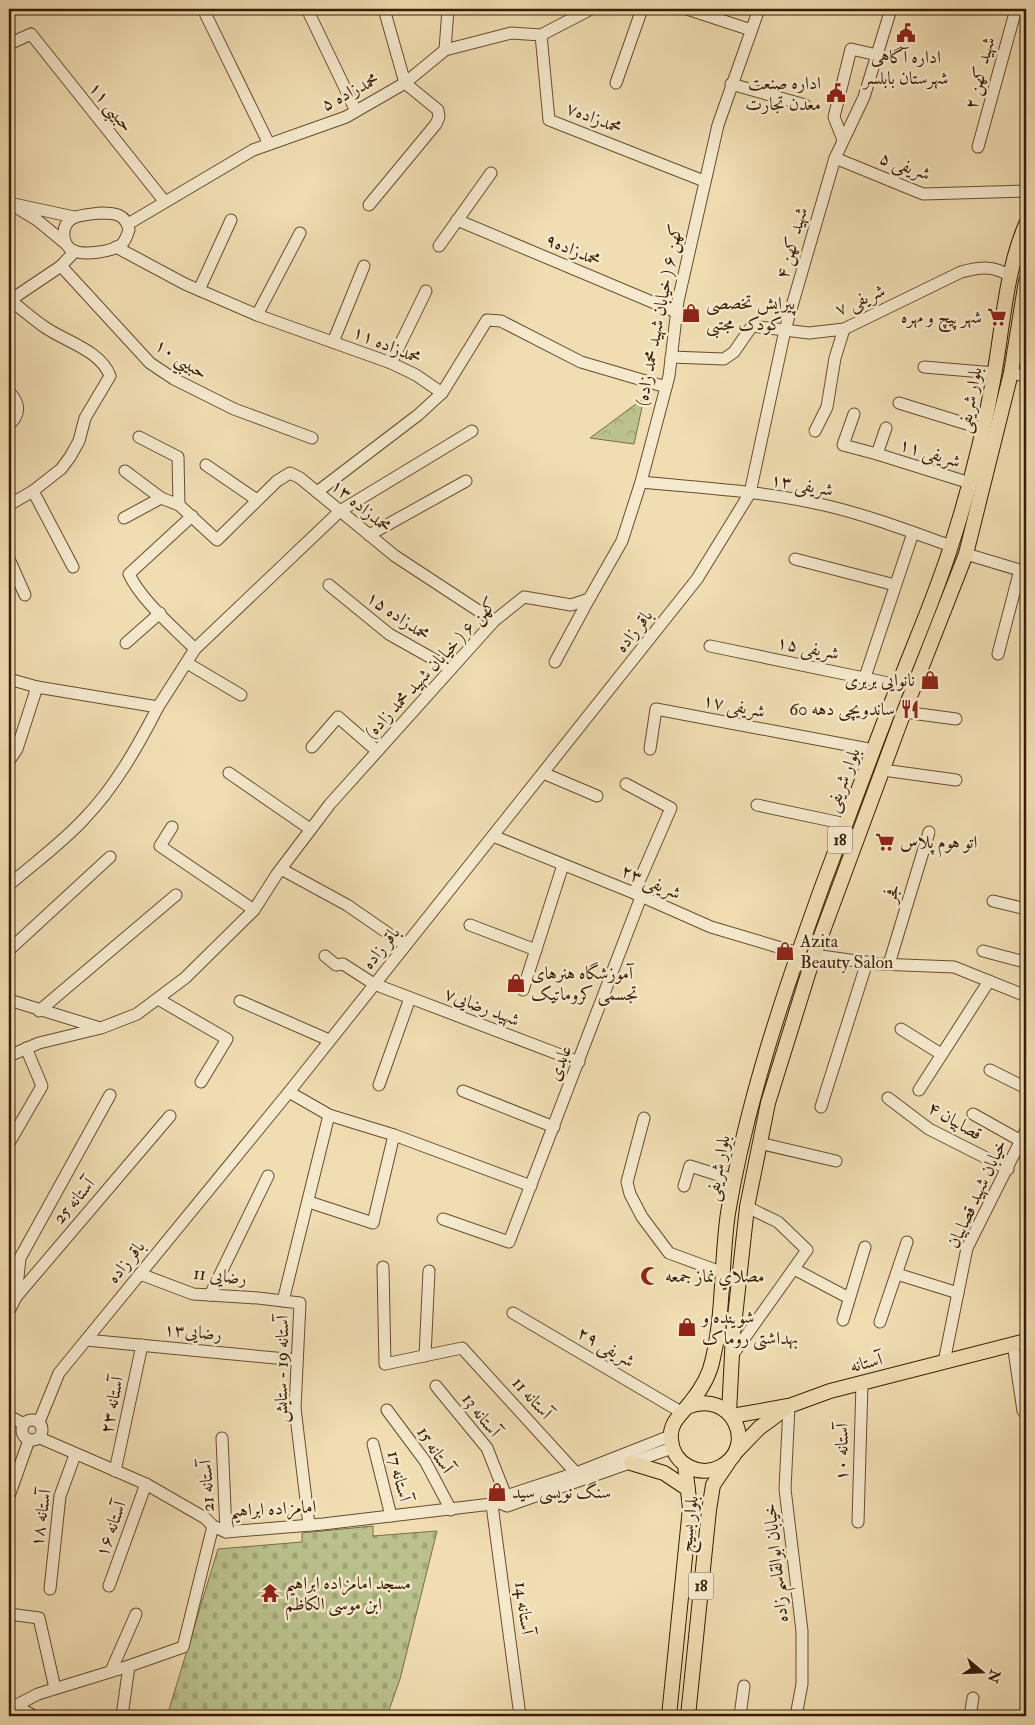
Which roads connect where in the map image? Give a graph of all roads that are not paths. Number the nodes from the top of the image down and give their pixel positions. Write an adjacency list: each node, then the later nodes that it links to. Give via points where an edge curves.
1 (203, 9): 22 (street)
2 (307, 9): 20 (street)
3 (384, 9): 16 (street)
4 (448, 9): 14 (street)
5 (591, 9): 12 (street)
6 (642, 9): 17 (street)
7 (687, 9): 11 (street)
8 (759, 9): 11 (street, کهن ۶ ( خیابان شهید محمد زاده))
9 (891, 9): 15 (street, شهید کهن ۴)
10 (1016, 9): 23 (street, شهید کهن ۲)
11 (751, 30): 18 (street, کهن ۶ ( خیابان شهید محمد زاده))
12 (541, 35): 14 (street, محمدزاده ۵, via 511,33); 26 (street, محمدزاده۷, via 549,120)
13 (9, 44): 28 (street, حبیبی ۱۱, via 31,34)
14 (445, 50): 16 (street, محمدزاده ۵)
15 (878, 55): 21 (street, شهید کهن ۴, via 864,97); 21 (street, via 851,49 834,117)
16 (405, 83): 20 (street, محمدزاده ۵); 30 (street, via 438,110 439,116 436,124)
17 (616, 83)
18 (732, 84): 19 (street); 26 (street, کهن ۶ ( خیابان شهید محمد زاده))
19 (805, 106)
20 (356, 111): 22 (street, محمدزاده ۵)
21 (843, 140): 24 (street, شهید کهن ۴)
22 (269, 144): 28 (street, محمدزاده ۵, via 253,150)
23 (978, 147)
24 (835, 158): 27 (street, شریفی ۵, via 923,194); 52 (street, شهید کهن ۴)
25 (491, 174): 33 (street)
26 (704, 181): 48 (street, کهن ۶ ( خیابان شهید محمد زاده))
27 (1026, 191)
28 (165, 202): 34 (street, محمدزاده ۵)
29 (9, 203): 31 (street); 37 (street)
30 (369, 205)
31 (74, 217): 34 (street, via 114,213); 37 (street, via 65,225)
32 (231, 220): 45 (street)
33 (457, 220): 38 (street); 48 (street, محمدزاده۹)
34 (128, 224): 39 (street, via 125,240)
35 (1026, 224): 43 (main road, بلوار شریفی / 18)
36 (300, 233): 49 (street)
37 (65, 243): 40 (street)
38 (439, 246)
39 (116, 247): 40 (street, via 84,253); 45 (street, محمدزاده ۱۱)
40 (75, 251): 41 (street)
41 (61, 266): 47 (street); 73 (street, حبيبي ١٠, via 150,363 174,379 234,409)
42 (364, 266): 53 (street)
43 (1010, 276): 51 (street, شریفی ۷, via 992,268 977,267 961,272); 57 (main road, بلوار شریفی / 18)
44 (1026, 281): 50 (main road, بلوار شریفی / 18)
45 (199, 290): 49 (street, محمدزاده ۱۱)
46 (426, 291): 55 (street)
47 (9, 300): 80 (street, via 47,329 93,355 110,376 85,418 79,441 70,457 61,469)
48 (676, 312): 54 (street, کهن ۶ ( خیابان شهید محمد زاده))
49 (256, 315): 53 (street, محمدزاده ۱۱)
50 (1023, 320): 58 (main road, بلوار شریفی / 18)
51 (844, 329): 52 (street, شریفی ۷, via 809,333); 71 (street, via 826,407)
52 (785, 330): 54 (street, شریفی ۷, via 752,326 734,352 724,359); 82 (street, شهید کهن ۴)
53 (333, 342): 55 (street, محمدزاده ۱۱)
54 (671, 356): 60 (street, کهن ۶ ( خیابان شهید محمد زاده))
55 (391, 363): 62 (street, محمدزاده ۱۱)
56 (924, 367): 57 (street)
57 (994, 373): 64 (main road, بلوار شریفی / 18)
58 (1011, 373): 59 (street); 65 (main road, بلوار شریفی / 18)
59 (1026, 376)
60 (666, 387): 62 (street, via 581,362 501,321 487,320); 78 (street, کهن ۶ ( خیابان شهید محمد زاده))
61 (9, 392): 67 (street, via 17,400 19,409)
62 (442, 393): 81 (street)
63 (899, 403): 69 (street)
64 (987, 410): 65 (main road); 69 (main road, بلوار شریفی / 18)
65 (1002, 413): 93 (main road, بلوار شریفی / 18)
66 (854, 414): 74 (street, via 843,445)
67 (9, 425)
68 (886, 428): 74 (street, شریفی ۱۱)
69 (983, 429): 79 (main road, بلوار شریفی / 18)
70 (472, 431): 87 (street)
71 (815, 431)
72 (139, 437): 86 (street, via 178,457)
73 (312, 438)
74 (877, 454): 79 (street, شریفی ۱۱)
75 (206, 465): 84 (street)
76 (125, 471): 83 (street)
77 (466, 480): 91 (street)
78 (641, 482): 82 (street, شریفی ۱۳); 101 (street, کهن ۶ ( خیابان شهید محمد زاده), via 622,541)
79 (970, 483): 92 (main road, بلوار شریفی / 18)
80 (33, 491): 85 (street); 96 (street)
81 (317, 492): 84 (street, محمدزاده ۱۳, via 290,473); 87 (street, محمدزاده ۱۳)
82 (750, 493): 90 (street, شریفی ۱۳, via 824,505); 127 (street, باقر زاده, via 697,579)
83 (161, 498): 86 (street); 89 (street)
84 (257, 500): 88 (street, محمدزاده ۱۳, via 217,540)
85 (9, 505)
86 (179, 505): 88 (street)
87 (340, 511): 91 (street, محمدزاده ۱۳); 106 (street)
88 (192, 516): 102 (street, via 129,574)
89 (124, 518)
90 (913, 533): 92 (street, شریفی ۱۳); 99 (street)
91 (369, 534): 103 (street, محمدزاده ۱۳, via 395,556)
92 (951, 546): 113 (main road, بلوار شریفی / 18)
93 (966, 554): 97 (street); 117 (main road, بلوار شریفی / 18)
94 (9, 559): 100 (street)
95 (795, 559): 99 (street)
96 (73, 567)
97 (1023, 571): 107 (street)
98 (329, 585): 110 (street, محمدزاده ۱۵, via 389,634)
99 (895, 585): 111 (street)
100 (25, 595)
101 (589, 599): 103 (street, کهن ۶ ( خیابان شهید محمد زاده), via 571,605 524,597); 108 (street)
102 (160, 613): 104 (street); 106 (street)
103 (494, 621): 110 (street, کهن ۶ ( خیابان شهید محمد زاده))
104 (126, 643)
105 (710, 646): 111 (street, شریفی ۱۵)
106 (195, 649): 109 (street)
107 (998, 654)
108 (555, 662)
109 (187, 663): 115 (street); 116 (street)
110 (452, 669): 123 (street, کهن ۶ ( خیابان شهید محمد زاده))
111 (865, 677): 113 (street, شریفی ۱۵)
112 (9, 679): 114 (street)
113 (898, 685): 122 (main road, بلوار شریفی / 18)
114 (37, 687): 116 (street); 120 (street)
115 (241, 695)
116 (158, 706): 140 (street, via 143,735 84,820)
117 (904, 712): 118 (street); 125 (main road, بلوار شریفی / 18)
118 (956, 719)
119 (312, 747): 123 (street, via 338,717)
120 (13, 748): 124 (street)
121 (650, 749): 122 (street, شریفی ۱۷, via 656,709)
122 (874, 750): 132 (main road, بلوار شریفی / 18)
123 (377, 751): 134 (street, کهن ۶ ( خیابان شهید محمد زاده))
124 (9, 761)
125 (883, 770): 128 (street); 152 (main road, بلوار شریفی / 18)
126 (228, 773): 134 (street)
127 (543, 773): 130 (street); 136 (street, باقر زاده)
128 (956, 780)
129 (626, 784): 141 (street, عابدی, via 672,808)
130 (597, 796)
131 (757, 805): 132 (street)
132 (846, 824): 151 (main road, بلوار شریفی / 18)
133 (172, 827): 145 (street, via 160,846)
134 (310, 829): 139 (street, کهن ۶ ( خیابان شهید محمد زاده))
135 (929, 832): 155 (street, فجر)
136 (493, 836): 138 (street, شریفی ۲۳); 147 (street, باقر زاده)
137 (110, 857): 148 (street)
138 (563, 865): 141 (street, شریفی ۲۳); 149 (street)
139 (281, 869): 145 (street, کهن ۶ ( خیابان شهید محمد زاده)); 147 (street, via 347,905)
140 (9, 885)
141 (638, 895): 151 (street, شریفی ۲۳, via 711,927); 172 (street, عابدی)
142 (176, 896): 165 (street)
143 (993, 901): 144 (street)
144 (1026, 908)
145 (254, 910): 162 (street, کهن ۶ ( خیابان شهید محمد زاده), via 185,978)
146 (470, 925): 149 (street)
147 (405, 945): 158 (street, باقر زاده)
148 (9, 950)
149 (536, 950): 159 (street)
150 (984, 951): 156 (street)
151 (798, 953): 152 (main road); 197 (main road, بلوار شریفی / 18, via 752,1095)
152 (814, 955): 154 (street); 192 (main road, بلوار شریفی / 18, via 781,1054)
153 (325, 956): 158 (street, شهید رضایی۷)
154 (867, 962): 155 (street); 182 (street)
155 (889, 964): 157 (street, via 954,968)
156 (1026, 964)
157 (988, 981): 160 (street); 170 (street)
158 (374, 984): 161 (street, شهید رضایی۷); 168 (street, باقر زاده)
159 (523, 990)
160 (1026, 996)
161 (410, 998): 172 (street, شهید رضایی۷); 175 (street)
162 (158, 999): 166 (street, کهن ۶ ( خیابان شهید محمد زاده), via 137,1014); 174 (street, via 227,1039)
163 (9, 1000): 165 (street)
164 (240, 1001): 168 (street)
165 (39, 1011): 166 (street)
166 (101, 1028): 169 (street, کهن ۶ ( خیابان شهید محمد زاده))
167 (900, 1029): 170 (street)
168 (329, 1040): 179 (street, باقر زاده)
169 (26, 1048): 171 (street, کهن ۶ ( خیابان شهید محمد زاده)); 191 (street, via 42,1086)
170 (941, 1054): 177 (street)
171 (9, 1056)
172 (579, 1062): 187 (street, عابدی)
173 (990, 1070): 176 (street)
174 (201, 1082)
175 (379, 1085)
176 (1026, 1088)
177 (919, 1090)
178 (464, 1091): 187 (street)
179 (289, 1092): 184 (street); 209 (street, باقر زاده)
180 (110, 1095): 213 (street, via 20,1258)
181 (888, 1098): 195 (street, قصابیان ۴, via 929,1129)
182 (821, 1106)
183 (973, 1114): 190 (street)
184 (329, 1115): 189 (street); 200 (street)
185 (170, 1116): 213 (street, آستانه 25)
186 (644, 1118): 208 (street, via 627,1182 630,1194 642,1217 669,1253)
187 (554, 1127): 198 (street, عابدی)
188 (1026, 1130): 190 (street, خیابان شهید قصابیان)
189 (394, 1135): 198 (street); 200 (street, via 373,1223)
190 (1021, 1141): 195 (street, خیابان شهید قصابیان)
191 (9, 1143)
192 (759, 1143): 194 (street); 201 (main road, بلوار شریفی / 18)
193 (1026, 1160): 195 (street)
194 (836, 1161)
195 (1010, 1164): 211 (street, خیابان شهید قصابیان, via 967,1248)
196 (268, 1176): 212 (street)
197 (734, 1180): 199 (street, via 690,1166); 208 (main road, بلوار شریفی / 18)
198 (531, 1186): 202 (street, عابدی, via 510,1242)
199 (684, 1186)
200 (309, 1202): 215 (street)
201 (747, 1207): 206 (street, via 778,1222 807,1250); 226 (main road, بلوار شریفی / 18)
202 (443, 1219)
203 (907, 1242): 210 (street)
204 (865, 1247): 214 (street)
205 (384, 1267): 224 (street, via 385,1364)
206 (794, 1269): 214 (street); 226 (street)
207 (428, 1271): 224 (street)
208 (721, 1272): 228 (main road, بلوار شریفی / 18)
209 (140, 1274): 212 (street, رضایی 11, via 193,1294); 221 (street, باقر زاده)
210 (897, 1274): 211 (street); 220 (street)
211 (958, 1293): 227 (street, خیابان شهید قصابیان)
212 (210, 1295): 215 (street, رضایی 11)
213 (16, 1296): 217 (street, آستانه 25)
214 (850, 1298): 219 (street)
215 (282, 1301): 216 (street, رضایی 11)
216 (300, 1304): 225 (street, آستانه 19 - ستایش)
217 (9, 1311)
218 (513, 1313): 233 (street, شریفی ۲۹)
219 (843, 1320)
220 (880, 1322)
221 (86, 1340): 223 (street, رضایی۱۳); 237 (street, باقر زاده, via 59,1373)
222 (1020, 1342): 227 (main road, آستانه); 234 (street)
223 (142, 1345): 225 (street, رضایی۱۳); 247 (street, آستانه ۲۳)
224 (424, 1356): 248 (street, آستانه 11, via 462,1348)
225 (298, 1360): 257 (street, آستانه 19 - ستایش, via 295,1408)
226 (730, 1362): 228 (main road, via 724,1376 718,1377); 235 (main road, بلوار شریفی / 18)
227 (944, 1362): 229 (main road, آستانه)
228 (711, 1365): 233 (main road, بلوار شریفی / 18, via 705,1380)
229 (862, 1383): 231 (main road, آستانه); 256 (street, آستانه ۱۰)
230 (436, 1386): 253 (street, آستانه 13, via 487,1448)
231 (789, 1406): 235 (main road); 244 (main road, آستانه, via 759,1428); 276 (street, خیابان ابوالقاسم زاده, via 785,1489 802,1631 802,1684)
232 (387, 1410): 254 (street, آستانه 15, via 425,1461)
233 (684, 1410): 235 (main road, via 704,1402 722,1407); 241 (main road, 18, via 676,1419)
234 (1023, 1411)
235 (731, 1414): 244 (main road, 18, via 738,1429 738,1442)
236 (9, 1416): 238 (street)
237 (39, 1422): 238 (street, via 29,1420); 240 (street, via 43,1431)
238 (24, 1424): 240 (street, via 22,1434)
239 (222, 1438): 259 (street, آستانه 21)
240 (34, 1439): 243 (street, امامزاده ابراهیم); 249 (street)
241 (671, 1442): 245 (street, امامزاده ابراهیم); 246 (main road, 18); 248 (street, امامزاده ابراهیم)
242 (373, 1444): 255 (street, آستانه 17)
243 (75, 1454): 247 (street, امامزاده ابراهیم); 261 (street, آستانه ۱۸, via 60,1496)
244 (731, 1458): 246 (main road, via 713,1470 703,1471); 274 (main road, بلوار بسیج / 18, via 713,1485)
245 (631, 1462): 251 (main road, via 664,1472); 253 (street, امامزاده ابراهیم, via 507,1506)
246 (685, 1465): 251 (main road, بلوار بسیج / 18)
247 (115, 1471): 250 (street, امامزاده ابراهیم)
248 (576, 1473): 253 (street, امامزاده ابراهیم)
249 (12, 1474): 252 (street)
250 (146, 1484): 258 (street, امامزاده ابراهیم, via 205,1518); 260 (street, آستانه ۱۶)
251 (688, 1488): 273 (main road, بلوار بسیج / 18, via 690,1508)
252 (9, 1496)
253 (499, 1502): 254 (street, امامزاده ابراهیم); 272 (street, آستانه 14)
254 (451, 1510): 255 (street, امامزاده ابراهیم)
255 (391, 1516): 257 (street, امامزاده ابراهیم)
256 (858, 1522)
257 (309, 1525): 259 (street, امامزاده ابراهیم)
258 (213, 1526): 259 (street, امامزاده ابراهیم); 264 (street, via 183,1647)
259 (226, 1532)
260 (109, 1586)
261 (50, 1589)
262 (9, 1614): 267 (street, via 39,1618)
263 (136, 1614): 265 (street)
264 (129, 1666): 265 (street); 271 (street)
265 (112, 1671): 267 (street)
266 (744, 1686): 275 (street)
267 (55, 1688): 269 (street)
268 (973, 1698): 277 (street)
269 (12, 1707): 270 (street)
270 (34, 1716)
271 (122, 1716)
272 (520, 1716)
273 (669, 1716)
274 (688, 1716)
275 (740, 1716)
276 (796, 1716)
277 (970, 1716)

